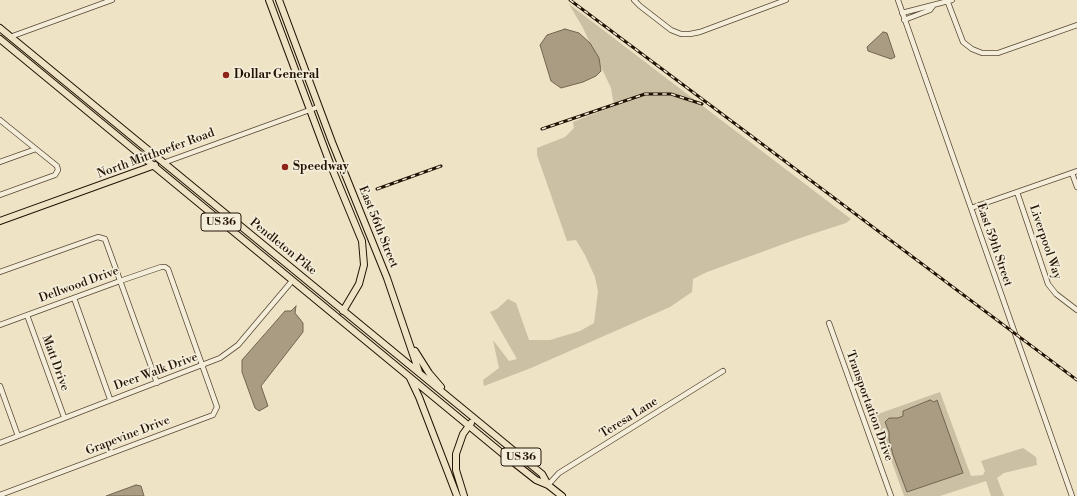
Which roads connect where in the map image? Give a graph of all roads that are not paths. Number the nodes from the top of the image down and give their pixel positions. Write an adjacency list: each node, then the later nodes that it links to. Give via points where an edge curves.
1 (112, 0): 15 (street)
2 (269, 0): 18 (main road, East 56th Street)
3 (279, 0): 17 (main road, East 56th Street)
4 (634, 0): 9 (street, via 677,32 692,34)
5 (767, 0): 9 (street)
6 (786, 0): 9 (street)
7 (898, 0): 11 (street, East 59th Street)
8 (948, 1): 10 (street); 13 (street, via 963,42 982,53 998,53)
9 (770, 6)
10 (933, 6): 11 (street); 12 (street, via 930,10)
11 (902, 13): 12 (street, East 59th Street)
12 (904, 20): 28 (street, East 59th Street)
13 (1077, 25)
14 (0, 28): 15 (main road, Pendleton Pike)
15 (10, 37): 22 (main road, Pendleton Pike / US 36)
16 (0, 39): 23 (main road, Pendleton Pike / US 36)
17 (318, 107): 18 (street, North Mitthoefer Road); 40 (main road, East 56th Street, via 377,253)
18 (310, 110): 22 (street, North Mitthoefer Road); 36 (main road, East 56th Street, via 362,241 364,265 359,284)
19 (1, 122): 20 (street)
20 (36, 149): 21 (street); 27 (street, via 57,166 57,173)
21 (0, 162)
22 (163, 163): 23 (main road, North Mitthoefer Road); 36 (main road, Pendleton Pike / US 36)
23 (153, 166): 29 (main road, North Mitthoefer Road); 33 (main road, Pendleton Pike / US 36)
24 (1075, 172): 25 (street); 26 (street)
25 (1077, 187)
26 (1017, 192): 28 (street); 35 (street, Liverpool Way, via 1048,284 1056,294)
27 (0, 195)
28 (971, 208): 60 (street, East 59th Street)
29 (0, 221)
30 (165, 267): 32 (street, Dellwood Drive); 41 (street, Grapevine Drive, via 168,269)
31 (0, 272): 32 (street, via 98,237 104,238)
32 (120, 281): 34 (street, Dellwood Drive); 45 (street)
33 (292, 281): 41 (street, Deer Walk Drive, via 238,345); 44 (main road, Pendleton Pike / US 36)
34 (74, 298): 37 (street, Dellwood Drive); 47 (street)
35 (1077, 310)
36 (343, 311): 43 (main road, Pendleton Pike / US 36)
37 (27, 314): 39 (street, Dellwood Drive); 49 (street, Matt Drive)
38 (829, 323): 59 (street, Transportation Drive)
39 (0, 325)
40 (409, 341): 43 (main road, East 56th Street); 48 (main road, via 429,373)
41 (203, 366): 45 (street, Deer Walk Drive); 55 (street, Grapevine Drive, via 217,407 214,414)
42 (723, 371): 54 (street, Teresa Lane, via 559,473)
43 (420, 374): 48 (main road, Pendleton Pike / US 36)
44 (409, 377): 51 (main road, Pendleton Pike / US 36); 56 (main road)
45 (157, 383): 47 (street, Deer Walk Drive)
46 (0, 386): 52 (street)
47 (110, 399): 49 (street, Deer Walk Drive)
48 (452, 400): 50 (main road, Pendleton Pike / US 36)
49 (64, 417): 52 (street, Deer Walk Drive)
50 (474, 418): 51 (main road); 54 (main road, Pendleton Pike / US 36, via 542,474)
51 (468, 426): 54 (main road, Pendleton Pike / US 36, via 536,480); 57 (main road, via 457,446 456,454 456,470)
52 (18, 436): 53 (street, Deer Walk Drive)
53 (0, 442)
54 (548, 485): 58 (main road, Pendleton Pike / US 36)
55 (0, 495)
56 (457, 496)
57 (464, 496)
58 (562, 496)
59 (891, 496)
60 (1072, 496)

